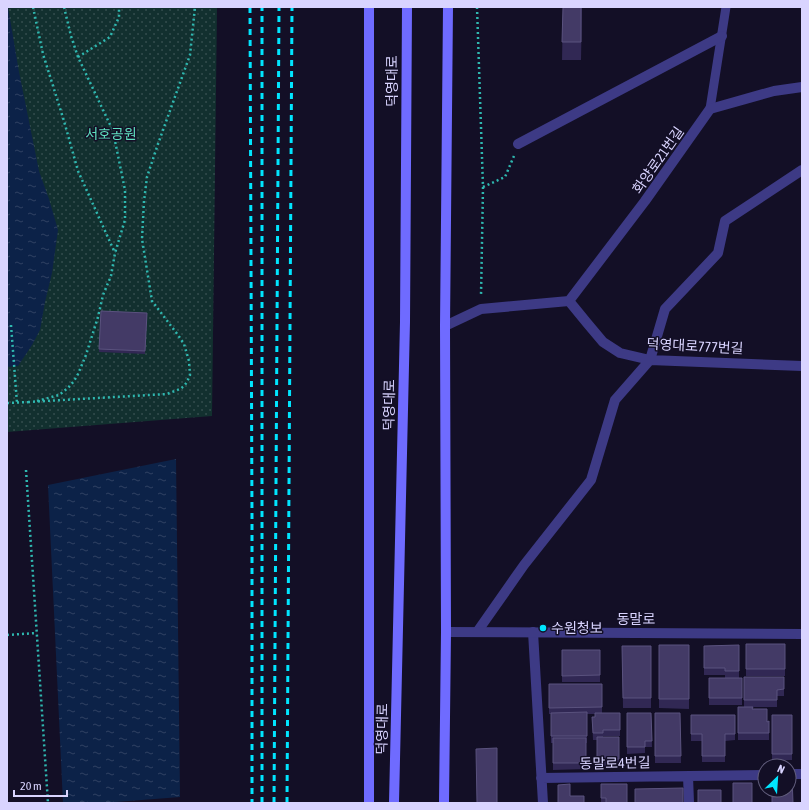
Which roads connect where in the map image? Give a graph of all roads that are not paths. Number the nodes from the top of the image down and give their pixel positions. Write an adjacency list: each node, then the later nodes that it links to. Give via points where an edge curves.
1 (369, 7): 21 (main road, 덕영대로)
2 (407, 7): 22 (main road, 덕영대로, via 405,330)
3 (448, 7): 11 (main road)
4 (726, 7): 5 (lane)
5 (722, 36): 7 (lane); 8 (street)
6 (802, 88): 7 (street, via 774,91)
7 (710, 109): 10 (street, 화양로21번길, via 645,201)
8 (518, 144)
9 (802, 170): 12 (street, via 724,221 718,254 665,309)
10 (569, 301): 11 (street, via 481,309); 12 (street, 덕영대로777번길, via 603,342 620,353)
11 (445, 326): 14 (main road)
12 (650, 360): 13 (street, 덕영대로777번길); 15 (street, via 615,400 591,480 524,565)
13 (802, 366)
14 (446, 632): 15 (street, 동말로); 23 (main road)
15 (477, 632): 16 (street, 동말로)
16 (533, 632): 17 (street, 동말로); 20 (street)
17 (802, 634)
18 (757, 775): 19 (street, 동말로4번길)
19 (688, 776): 20 (street, 동말로4번길); 25 (street)
20 (541, 778): 24 (street)
21 (369, 803)
22 (394, 803)
23 (444, 803)
24 (543, 803)
25 (689, 803)

